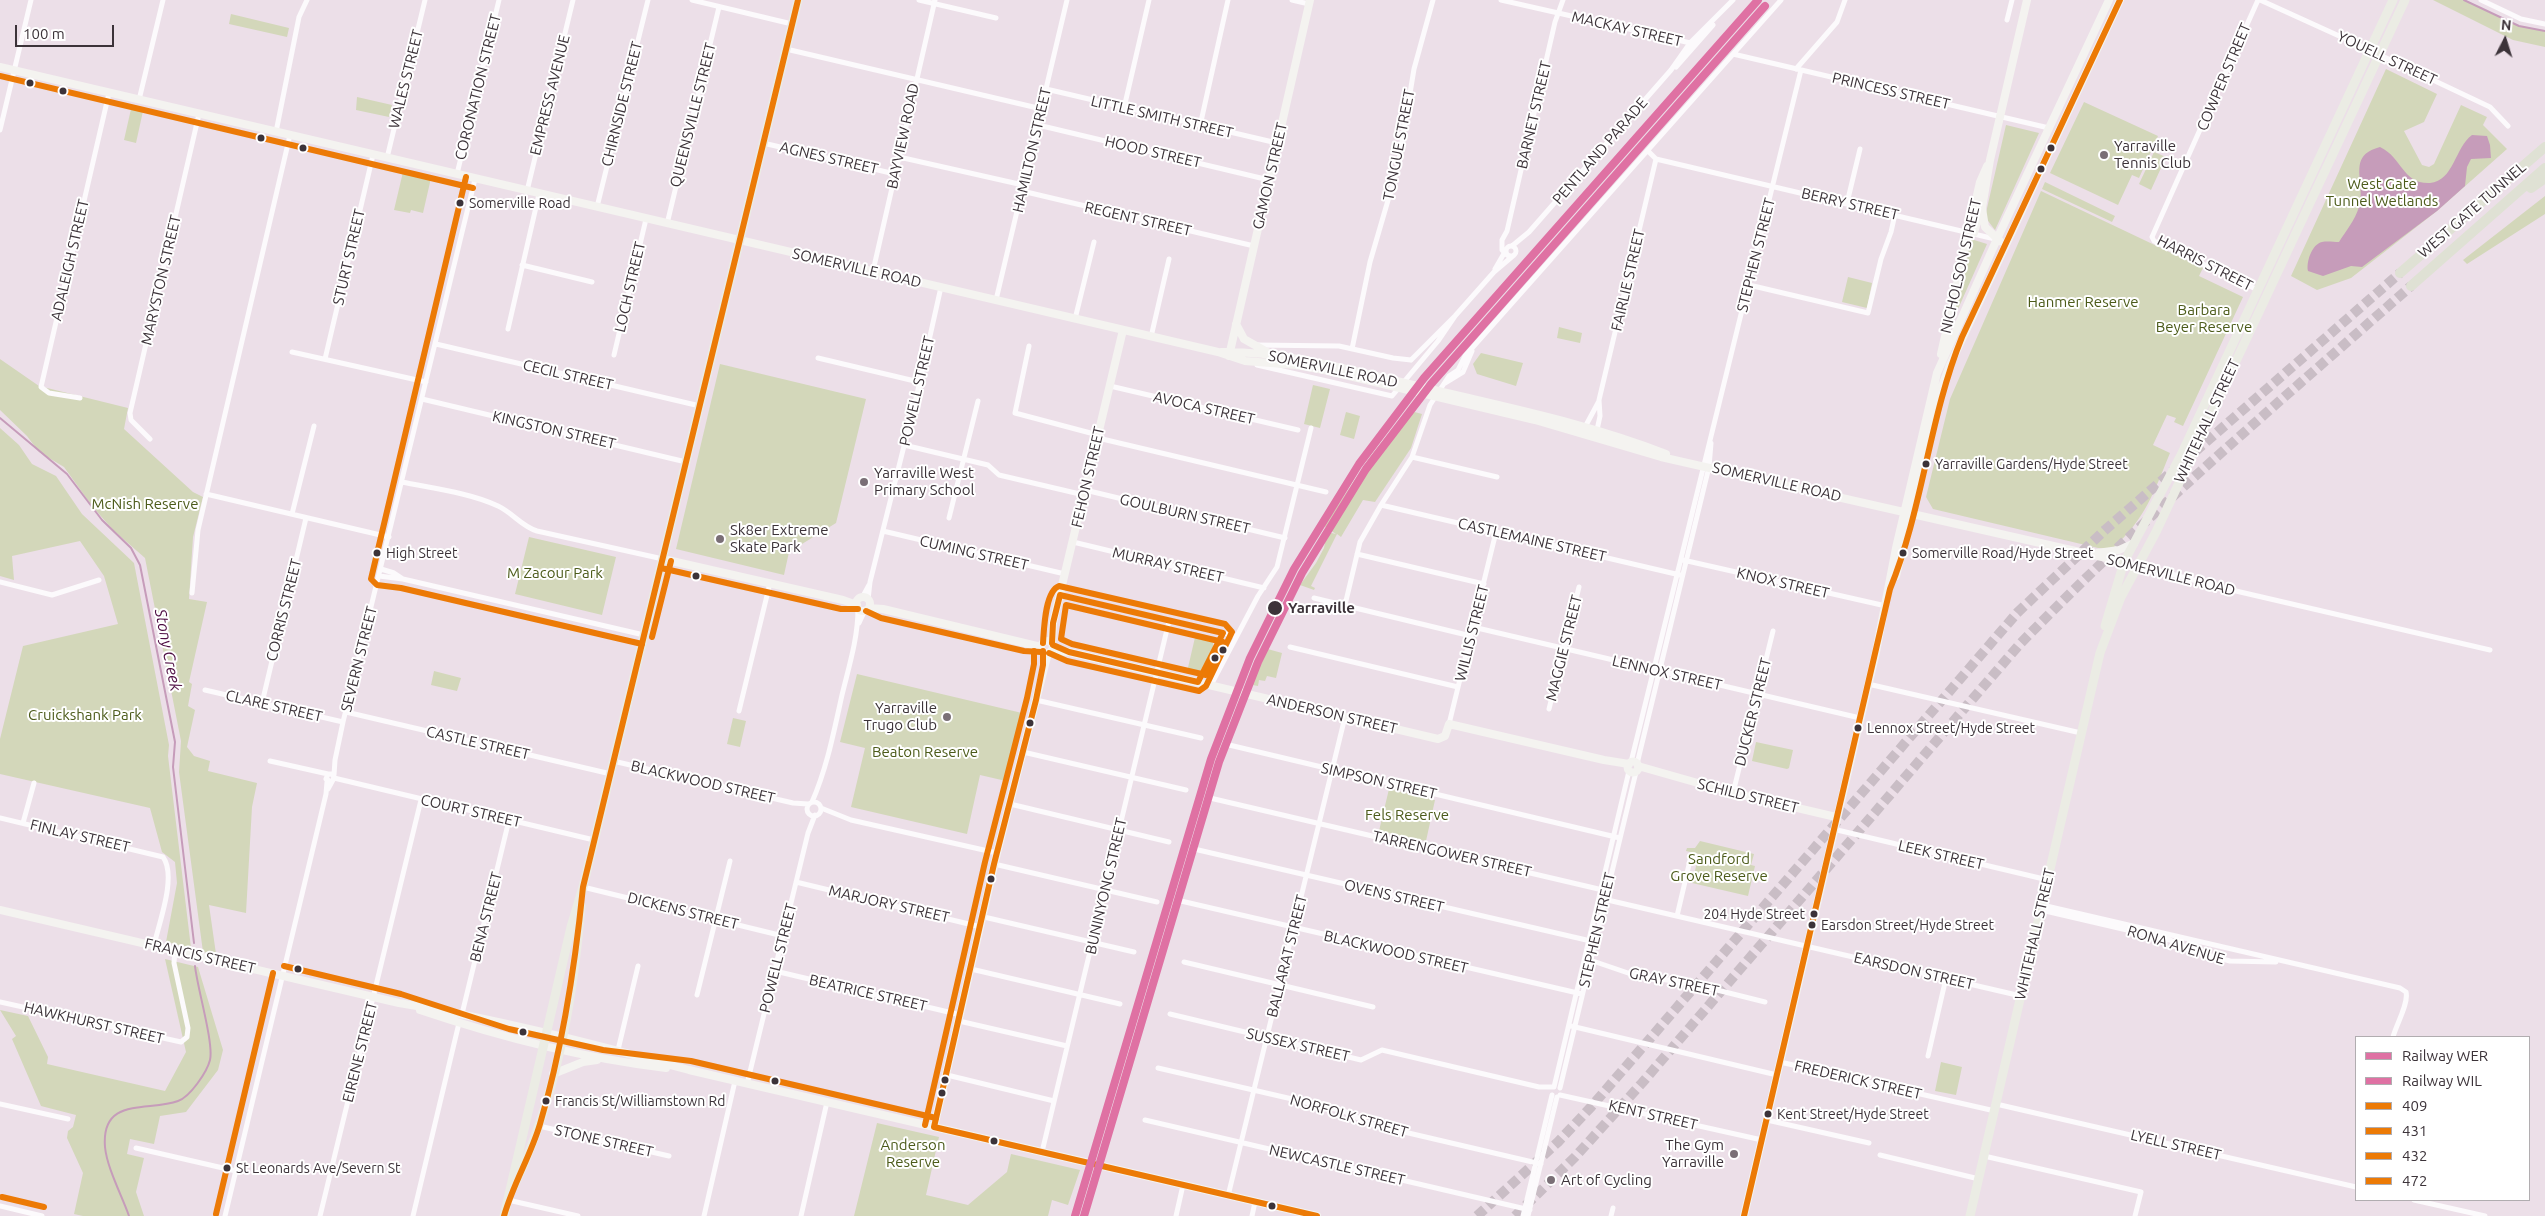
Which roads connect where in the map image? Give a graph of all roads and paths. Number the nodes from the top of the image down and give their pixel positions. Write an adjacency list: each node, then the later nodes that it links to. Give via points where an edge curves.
1 (31, 0): 44 (street)
2 (163, 0): 48 (street)
3 (307, 0): 59 (street, via 299,17)
4 (425, 0): 68 (street, WALES STREET)
5 (499, 0): 73 (street, CORONATION STREET)
6 (573, 0): 80 (street, EMPRESS AVENUE)
7 (648, 0): 85 (street, CHIRNSIDE STREET)
8 (692, 0): 31 (street)
9 (798, 0): 35 (main road)
10 (919, 0): 29 (street)
11 (1066, 0): 46 (street, HAMILTON STREET)
12 (1149, 0): 49 (street)
13 (1228, 0): 54 (street)
14 (1292, 0): 30 (street)
15 (1433, 0): 120 (street, TONGUE STREET, via 1411,82 1394,182 1370,262)
16 (1501, 0): 32 (street, MACKAY STREET)
17 (1563, 0): 32 (street, BARNET STREET)
18 (1733, 0): 37 (street, PENTLAND PARADE)
19 (1781, 0): 40 (street)
20 (1845, 0): 43 (street, STEPHEN STREET, via 1838,21)
21 (2012, 0): 34 (street)
22 (2027, 0): 52 (street, NICHOLSON STREET)
23 (2109, 0): 56 (street)
24 (2120, 0): 57 (street)
25 (2259, 0): 39 (street, YOUELL STREET); 92 (street, COWPER STREET)
26 (2393, 0): 39 (main road, WHITEHALL STREET)
27 (2405, 0): 41 (main road, WHITEHALL STREET)
28 (2480, 0): 36 (street, via 2521,19)
29 (934, 2): 33 (street); 45 (street, BAYVIEW ROAD)
30 (1310, 2): 62 (street, GAMON STREET)
31 (719, 4): 35 (street); 88 (street, QUEENSVILLE STREET)
32 (1558, 13): 37 (street, MACKAY STREET); 89 (street, BARNET STREET)
33 (996, 18)
34 (2007, 20)
35 (792, 24): 38 (main road)
36 (2545, 24)
37 (1693, 44): 90 (street, PENTLAND PARADE)
38 (786, 49): 45 (street); 61 (main road)
39 (2370, 50): 41 (main road, YOUELL STREET); 72 (main road, WHITEHALL STREET)
40 (1733, 54): 43 (street, PRINCESS STREET); 65 (street)
41 (2380, 55): 55 (street, YOUELL STREET, via 2490,107); 72 (main road, WHITEHALL STREET)
42 (0, 67): 44 (street, SOMERVILLE ROAD)
43 (1798, 69): 52 (street, PRINCESS STREET); 78 (street, STEPHEN STREET)
44 (14, 71): 47 (street, SOMERVILLE ROAD); 58 (street)
45 (915, 80): 50 (street); 67 (street, BAYVIEW ROAD)
46 (1046, 89): 49 (street, LITTLE SMITH STREET); 50 (street, HAMILTON STREET)
47 (109, 93): 48 (street, SOMERVILLE ROAD); 137 (street, ADALEIGH STREET, via 41,387 50,393)
48 (140, 100): 51 (street, SOMERVILLE ROAD)
49 (1124, 108): 54 (street, LITTLE SMITH STREET)
50 (1042, 109): 53 (street, HAMILTON STREET)
51 (199, 114): 59 (street, SOMERVILLE ROAD); 151 (street, MARYSTON STREET, via 130,413 131,420)
52 (2000, 116): 56 (street, PRINCESS STREET); 70 (street, NICHOLSON STREET)
53 (1038, 125): 77 (street, HOOD STREET); 79 (street, HAMILTON STREET)
54 (1200, 126): 62 (street, LITTLE SMITH STREET)
55 (2508, 126)
56 (2049, 128): 57 (street); 93 (street)
57 (2059, 129): 96 (street)
58 (0, 130)
59 (276, 132): 60 (street, SOMERVILLE ROAD)
60 (290, 135): 66 (street, SOMERVILLE ROAD); 163 (street)
61 (763, 143): 74 (street, AGNES STREET); 94 (main road)
62 (1278, 143): 77 (street, GAMON STREET)
63 (2545, 147): 104 (highway, WEST GATE TUNNEL)
64 (1860, 149): 84 (street)
65 (1648, 151): 69 (street); 135 (street, via 1465,356 1460,372 1449,376)
66 (373, 154): 68 (street, SOMERVILLE ROAD); 126 (street, STURT STREET)
67 (899, 157): 74 (street, BAYVIEW ROAD); 79 (street, REGENT STREET)
68 (387, 158): 73 (street, SOMERVILLE ROAD)
69 (1656, 160): 78 (street, BERRY STREET); 139 (street, FAIRLIE STREET)
70 (1990, 160): 81 (street, NICHOLSON STREET); 91 (street, NICHOLSON STREET, via 1980,182)
71 (2545, 168): 83 (highway, WEST GATE TUNNEL)
72 (2320, 170): 109 (main road, WHITEHALL STREET)
73 (457, 174): 76 (street, SOMERVILLE ROAD)
74 (895, 174): 102 (street, BAYVIEW ROAD)
75 (2545, 178): 83 (highway)
76 (475, 179): 80 (street, SOMERVILLE ROAD); 117 (street, SEVERN STREET)
77 (1269, 180): 97 (street, GAMON STREET)
78 (1773, 186): 84 (street, BERRY STREET); 106 (street, STEPHEN STREET)
79 (1023, 188): 97 (street, REGENT STREET); 110 (street, HAMILTON STREET)
80 (527, 191): 82 (street, SOMERVILLE ROAD)
81 (1985, 192): 91 (street); 93 (street, NICHOLSON STREET, via 1984,224)
82 (539, 194): 85 (street, SOMERVILLE ROAD); 101 (street)
83 (2508, 201): 107 (highway, WEST GATE TUNNEL)
84 (1846, 203): 86 (street, BERRY STREET)
85 (597, 207): 87 (street, SOMERVILLE ROAD)
86 (1895, 214): 91 (street, BERRY STREET); 106 (street, via 1868,313)
87 (646, 219): 88 (street, SOMERVILLE ROAD); 123 (street, LOCH STREET)
88 (667, 224): 94 (street, SOMERVILLE ROAD)
89 (1507, 231): 98 (street, BARNET STREET); 98 (street, BARNET STREET, via 1502,244)
90 (1529, 232): 98 (street, PENTLAND PARADE); 99 (street, PENTLAND PARADE)
91 (1971, 232): 93 (street, BERRY STREET); 130 (street, NICHOLSON STREET)
92 (2152, 236): 109 (street, HARRIS STREET, via 2154,241)
93 (1997, 239): 96 (street); 130 (street)
94 (740, 241): 102 (street, SOMERVILLE ROAD); 141 (main road)
95 (1094, 242): 112 (street)
96 (2006, 243): 165 (street, via 1943,383)
97 (1254, 246): 113 (street, GAMON STREET)
98 (1508, 250): 99 (street); 99 (street); 103 (street, PENTLAND PARADE)
99 (1515, 254): 103 (street, PENTLAND PARADE)
100 (1168, 259): 116 (street)
101 (522, 266): 105 (street); 114 (street)
102 (873, 271): 108 (street, SOMERVILLE ROAD)
103 (1494, 272): 111 (street, PENTLAND PARADE)
104 (2400, 273)
105 (592, 282)
106 (1749, 285): 157 (street, STEPHEN STREET)
107 (2411, 286)
108 (941, 288): 110 (street, SOMERVILLE ROAD); 132 (street, POWELL STREET)
109 (2262, 292): 174 (main road, WHITEHALL STREET); 180 (main road, WHITEHALL STREET, via 2156,532)
110 (996, 300): 112 (street, SOMERVILLE ROAD)
111 (1455, 316): 127 (street, PENTLAND PARADE); 129 (street, PENTLAND PARADE)
112 (1075, 318): 115 (street, SOMERVILLE ROAD)
113 (1236, 324): 118 (street, via 1244,339); 122 (street, GAMON STREET)
114 (508, 329)
115 (1123, 330): 116 (street, SOMERVILLE ROAD); 134 (street, FEHON STREET)
116 (1150, 336): 122 (street, SOMERVILLE ROAD)
117 (436, 344): 131 (street, SEVERN STREET); 141 (street, CECIL STREET)
118 (1253, 344): 120 (street, SOMERVILLE ROAD); 124 (street)
119 (1029, 346): 149 (street, via 1014,414)
120 (1352, 349): 127 (street, SOMERVILLE ROAD)
121 (292, 352): 126 (street)
122 (1229, 354): 124 (street, SOMERVILLE ROAD); 128 (street, SOMERVILLE ROAD)
123 (614, 355)
124 (1275, 356): 133 (street, SOMERVILLE ROAD)
125 (818, 358): 132 (street)
126 (325, 359): 131 (street)
127 (1411, 360): 129 (street, SOMERVILLE ROAD)
128 (1245, 361): 133 (street, SOMERVILLE ROAD, via 1308,367); 136 (street, SOMERVILLE ROAD)
129 (1415, 367): 136 (street, PENTLAND PARADE, via 1396,394)
130 (1937, 373): 165 (street)
131 (426, 382): 138 (street, SEVERN STREET)
132 (919, 382): 152 (street, POWELL STREET)
133 (1398, 385): 135 (street, SOMERVILLE ROAD)
134 (1110, 386): 146 (street, AVOCA STREET); 149 (street, FEHON STREET)
135 (1444, 392): 145 (street, SOMERVILLE ROAD); 150 (street, SOMERVILLE ROAD); 153 (street, via 1427,412)
136 (1389, 396)
137 (80, 398)
138 (422, 399): 156 (street, KINGSTON STREET); 159 (street, SEVERN STREET)
139 (1600, 400): 142 (street, FAIRLIE STREET); 143 (street, FAIRLIE STREET)
140 (978, 401): 155 (street)
141 (700, 406): 156 (main road)
142 (1590, 417): 143 (street); 145 (street, FAIRLIE STREET)
143 (1599, 419): 148 (street, FAIRLIE STREET)
144 (314, 426): 166 (street)
145 (1585, 427): 148 (street, SOMERVILLE ROAD); 150 (street)
146 (1298, 430)
147 (1311, 430): 160 (street)
148 (1596, 430): 150 (street); 154 (street, SOMERVILLE ROAD)
149 (1098, 436): 160 (street); 162 (street, FEHON STREET)
150 (1588, 436): 154 (street, SOMERVILLE ROAD)
151 (150, 439)
152 (904, 445): 155 (street, GOULBURN STREET); 169 (street, POWELL STREET)
153 (1412, 456): 158 (street); 164 (street)
154 (1677, 459): 157 (street, SOMERVILLE ROAD)
155 (963, 460): 162 (street, GOULBURN STREET, via 988,465 999,475); 168 (street)
156 (686, 462): 177 (main road)
157 (1706, 466): 165 (street, SOMERVILLE ROAD); 178 (street, STEPHEN STREET)
158 (1498, 477)
159 (402, 482): 171 (street, SEVERN STREET); 177 (street, ANDERSON STREET, via 490,502 508,511 522,525 537,531)
160 (1298, 485): 161 (street); 172 (street)
161 (1326, 492)
162 (1084, 493): 172 (street, GOULBURN STREET); 173 (street, FEHON STREET)
163 (206, 494): 166 (street); 192 (street, via 196,537)
164 (1380, 505): 170 (street, CASTLEMAINE STREET); 176 (street)
165 (1909, 513): 175 (street, SOMERVILLE ROAD); 197 (street)
166 (292, 514): 167 (street)
167 (306, 518): 171 (street); 217 (street, CORRIS STREET)
168 (949, 518)
169 (883, 531): 182 (street, CUMING STREET); 195 (street, POWELL STREET)
170 (1496, 532): 183 (street, CASTLEMAINE STREET); 189 (street, WILLIS STREET)
171 (389, 537): 181 (street, SEVERN STREET)
172 (1285, 538): 191 (street, via 1276,567)
173 (1073, 542): 182 (street, FEHON STREET); 191 (street, MURRAY STREET)
174 (2134, 543): 175 (street, via 2113,552); 179 (main road, WHITEHALL STREET)
175 (2083, 553): 179 (street, SOMERVILLE ROAD)
176 (1357, 554): 189 (street); 196 (street)
177 (663, 559): 188 (street, ANDERSON STREET); 201 (main road)
178 (1683, 560): 183 (street, STEPHEN STREET); 197 (street, KNOX STREET)
179 (2124, 562): 180 (main road, SOMERVILLE ROAD); 208 (main road, WHITEHALL STREET, via 2109,608)
180 (2137, 565): 207 (street, SOMERVILLE ROAD); 208 (main road, WHITEHALL STREET)
181 (381, 569): 184 (street, SEVERN STREET); 185 (street)
182 (1065, 574): 193 (street, FEHON STREET)
183 (1680, 575): 209 (street, STEPHEN STREET)
184 (379, 576): 185 (street); 219 (street, SEVERN STREET)
185 (403, 579): 201 (street)
186 (99, 580): 187 (street, via 52,595)
187 (0, 582)
188 (770, 583): 195 (street, ANDERSON STREET); 220 (street)
189 (1484, 584): 199 (street, WILLIS STREET)
190 (1578, 587): 206 (street, MAGGIE STREET)
191 (1264, 588): 202 (street)
192 (192, 593)
193 (1060, 595): 198 (street); 204 (street, FEHON STREET)
194 (1314, 598): 196 (street)
195 (863, 604): 204 (street, ANDERSON STREET); 244 (street, POWELL STREET)
196 (1345, 605): 203 (street)
197 (1886, 606): 211 (street)
198 (1169, 621): 202 (street); 210 (street, BUNINYONG STREET)
199 (1473, 627): 203 (street, WILLIS STREET); 206 (street, LENNOX STREET)
200 (1773, 631): 215 (street, DUCKER STREET)
201 (644, 635): 232 (main road)
202 (1236, 636): 212 (street)
203 (1471, 636): 213 (street, WILLIS STREET)
204 (1047, 647): 210 (street, ANDERSON STREET); 216 (street, FEHON STREET)
205 (1290, 647): 213 (street)
206 (1563, 649): 209 (street, LENNOX STREET); 218 (street, MAGGIE STREET)
207 (2490, 650)
208 (2100, 653): 227 (main road, WHITEHALL STREET)
209 (1657, 670): 215 (street, LENNOX STREET); 233 (street, STEPHEN STREET)
210 (1157, 672): 212 (street, ANDERSON STREET); 225 (street, BUNINYONG STREET)
211 (1868, 684): 222 (street); 227 (street)
212 (1211, 685): 221 (street, ANDERSON STREET)
213 (1458, 687): 224 (street, WILLIS STREET)
214 (205, 690): 217 (street, CLARE STREET)
215 (1757, 694): 222 (street, LENNOX STREET); 240 (street, DUCKER STREET)
216 (1036, 700): 225 (street); 230 (street, FEHON STREET)
217 (262, 703): 223 (street, CLARE STREET)
218 (1549, 709)
219 (346, 712): 223 (street, SEVERN STREET); 235 (street, CASTLE STREET)
220 (739, 712)
221 (1345, 717): 226 (street, ANDERSON STREET, via 1438,739); 234 (street, BALLARAT STREET)
222 (1860, 718): 245 (street)
223 (343, 722): 236 (street, SEVERN STREET)
224 (1449, 724): 226 (street, WILLIS STREET); 233 (street, SCHILD STREET)
225 (1144, 725): 228 (street); 237 (street, BUNINYONG STREET)
226 (1446, 733)
227 (2081, 733): 261 (main road, WHITEHALL STREET)
228 (1202, 738)
229 (1226, 744): 234 (street, SIMPSON STREET)
230 (1023, 752): 237 (street); 243 (street, FEHON STREET)
231 (270, 761): 236 (street, COURT STREET)
232 (613, 761): 235 (main road); 244 (street, BLACKWOOD STREET)
233 (1633, 768): 240 (street, SCHILD STREET); 252 (street, STEPHEN STREET)
234 (1332, 770): 249 (street, BALLARAT STREET); 252 (street, SIMPSON STREET)
235 (610, 774): 253 (main road)
236 (330, 778): 242 (street, COURT STREET); 291 (street, SEVERN STREET)
237 (1132, 778): 239 (street); 251 (street, BUNINYONG STREET)
238 (34, 783): 248 (street)
239 (1186, 790)
240 (1733, 793): 245 (street, SCHILD STREET)
241 (1210, 798): 249 (street, TARRENGOWER STREET)
242 (421, 800): 247 (street, COURT STREET); 298 (street, EIRENE STREET)
243 (1010, 804): 251 (street); 256 (street, FEHON STREET)
244 (814, 808): 256 (street, BLACKWOOD STREET); 262 (street, POWELL STREET)
245 (1836, 817): 250 (street)
246 (0, 818): 248 (street, FINLAY STREET)
247 (509, 820): 253 (street, COURT STREET); 304 (street, BENA STREET)
248 (23, 823): 280 (street, FINLAY STREET, via 159,855 166,861 168,886)
249 (1319, 823): 260 (street, BALLARAT STREET); 265 (street, TARRENGOWER STREET)
250 (1833, 829): 261 (street, LEEK STREET); 281 (street)
251 (1119, 830): 254 (street); 264 (street, BUNINYONG STREET)
252 (1617, 837): 265 (street, STEPHEN STREET)
253 (594, 840): 263 (main road)
254 (1169, 842)
255 (1194, 849): 260 (street, OVENS STREET)
256 (997, 853): 259 (street, FEHON STREET)
257 (1691, 856): 271 (street)
258 (730, 861): 273 (street)
259 (994, 864): 264 (street); 272 (street, FEHON STREET)
260 (1306, 876): 275 (street, BALLARAT STREET); 278 (street, OVENS STREET)
261 (2048, 880): 269 (main road, WHITEHALL STREET)
262 (796, 882): 274 (street, MARJORY STREET); 277 (street, POWELL STREET)
263 (583, 887): 273 (street, DICKENS STREET); 309 (main road); 311 (main road, via 574,973)
264 (1105, 890): 268 (street); 279 (street, BUNINYONG STREET)
265 (1604, 890): 266 (street, STEPHEN STREET)
266 (1601, 899): 271 (street, EARSDON STREET); 278 (street, STEPHEN STREET)
267 (1181, 901): 275 (street, BLACKWOOD STREET)
268 (1157, 902)
269 (2042, 907): 276 (street, RONA AVENUE); 284 (street, RONA AVENUE, via 2170,940); 297 (main road, WHITEHALL STREET)
270 (0, 910): 280 (street, FRANCIS STREET)
271 (1677, 916): 281 (street, EARSDON STREET)
272 (984, 917): 274 (street, FEHON STREET); 279 (street)
273 (716, 919): 277 (street, DICKENS STREET); 296 (street)
274 (982, 926): 289 (street, FEHON STREET)
275 (1294, 929): 293 (street, BALLARAT STREET); 295 (street, BLACKWOOD STREET)
276 (2177, 935): 284 (street, via 2195,944); 287 (street, RONA AVENUE)
277 (783, 936): 290 (street, POWELL STREET)
278 (1592, 941): 285 (street, STEPHEN STREET)
279 (1092, 942): 283 (street); 294 (street, BUNINYONG STREET)
280 (154, 945): 282 (street, FRANCIS STREET)
281 (1807, 946): 292 (street, EARSDON STREET); 319 (street)
282 (175, 950): 291 (street, FRANCIS STREET); 299 (street, HAWKHURST STREET, via 174,963 188,1028 187,1037 181,1042)
283 (1134, 952)
284 (2205, 955): 287 (street, RONA AVENUE, via 2234,961)
285 (1587, 959): 295 (street, STEPHEN STREET); 300 (street, GRAY STREET, via 1628,973)
286 (1184, 962): 293 (street)
287 (2284, 962): 310 (street, RONA AVENUE, via 2403,989 2407,1001)
288 (638, 966): 316 (street)
289 (972, 970): 294 (street); 306 (street, FEHON STREET)
290 (775, 971): 306 (street, BEATRICE STREET); 326 (street, POWELL STREET)
291 (282, 975): 298 (street, FRANCIS STREET); 347 (street, SEVERN STREET)
292 (1946, 978): 297 (street, EARSDON STREET); 317 (street)
293 (1280, 985): 303 (street); 312 (street, BALLARAT STREET)
294 (1080, 994): 302 (street); 314 (street, BUNINYONG STREET)
295 (1579, 994): 308 (street, STEPHEN STREET)
296 (697, 996)
297 (2021, 996): 332 (main road, WHITEHALL STREET)
298 (373, 997): 301 (street, FRANCIS STREET); 361 (street, EIRENE STREET)
299 (0, 1002)
300 (1766, 1002)
301 (399, 1003): 304 (street, FRANCIS STREET); 307 (street, FRANCIS STREET)
302 (1120, 1004)
303 (1373, 1007)
304 (462, 1014): 309 (street, FRANCIS STREET)
305 (1170, 1014): 312 (street, SUSSEX STREET)
306 (960, 1018): 314 (street, BEATRICE STREET); 324 (street, FEHON STREET)
307 (459, 1023): 313 (street, FRANCIS STREET); 362 (street)
308 (1571, 1026): 323 (street, FREDERICK STREET); 328 (street, STEPHEN STREET)
309 (547, 1034): 311 (street, FRANCIS STREET); 313 (main road)
310 (2393, 1036)
311 (561, 1037): 315 (main road); 316 (street, FRANCIS STREET)
312 (1267, 1038): 327 (street, BALLARAT STREET); 328 (street, SUSSEX STREET, via 1361,1060 1382,1050)
313 (544, 1046): 315 (street, FRANCIS STREET); 352 (main road)
314 (1067, 1046): 329 (street, BUNINYONG STREET)
315 (559, 1049): 318 (street, FRANCIS STREET); 322 (main road)
316 (618, 1050): 321 (street, FRANCIS STREET)
317 (1928, 1056)
318 (601, 1059): 321 (street, FRANCIS STREET); 322 (street, via 583,1062)
319 (1780, 1062): 323 (street); 332 (street, FREDERICK STREET)
320 (1158, 1068): 327 (street, NORFOLK STREET)
321 (689, 1070): 325 (street, FRANCIS STREET)
322 (553, 1074): 336 (main road)
323 (1777, 1074): 335 (street)
324 (947, 1075): 329 (street); 337 (street, FEHON STREET)
325 (735, 1081): 326 (street, FRANCIS STREET); 365 (street)
326 (747, 1084): 330 (street, FRANCIS STREET)
327 (1255, 1091): 339 (street, BALLARAT STREET); 346 (street, NORFOLK STREET, via 1344,1111 1370,1124)
328 (1556, 1092): 338 (street, KENT STREET); 346 (street, STEPHEN STREET)
329 (1054, 1100): 342 (street, BUNINYONG STREET)
330 (828, 1102): 337 (street, FRANCIS STREET); 366 (street)
331 (0, 1104): 333 (street)
332 (1995, 1107): 345 (main road, WHITEHALL STREET); 350 (street, LYELL STREET)
333 (68, 1119)
334 (1145, 1120): 339 (street, NEWCASTLE STREET)
335 (1767, 1120): 338 (street); 340 (street)
336 (539, 1126): 344 (street, STONE STREET); 352 (main road)
337 (934, 1127): 342 (street, FRANCIS STREET)
338 (1762, 1140): 373 (street)
339 (1242, 1142): 351 (street, BALLARAT STREET); 358 (street, NEWCASTLE STREET)
340 (1869, 1143)
341 (136, 1148): 347 (street)
342 (1042, 1152): 349 (street, FRANCIS STREET)
343 (1880, 1155): 348 (street)
344 (669, 1156)
345 (1984, 1156): 348 (main road, WHITEHALL STREET); 375 (street, via 2141,1192)
346 (1538, 1164): 358 (street, STEPHEN STREET)
347 (236, 1171): 360 (street, SEVERN STREET)
348 (1979, 1180): 374 (main road, WHITEHALL STREET)
349 (1183, 1185): 351 (street, FRANCIS STREET); 367 (street)
350 (2355, 1186)
351 (1228, 1196): 354 (street, FRANCIS STREET)
352 (508, 1200): 363 (main road); 364 (street)
353 (2423, 1201): 355 (street)
354 (1255, 1202): 368 (street); 369 (street, FRANCIS STREET)
355 (2440, 1203): 376 (street)
356 (0, 1206): 359 (street)
357 (1613, 1208): 372 (street)
358 (1527, 1209): 370 (street, STEPHEN STREET); 371 (street, STEPHEN STREET)
359 (42, 1216)
360 (225, 1216)
361 (320, 1216)
362 (412, 1216)
363 (504, 1216)
364 (578, 1216)
365 (704, 1216)
366 (801, 1216)
367 (1176, 1216)
368 (1252, 1216)
369 (1317, 1216)
370 (1523, 1216)
371 (1528, 1216)
372 (1611, 1216)
373 (1744, 1216)
374 (1970, 1216)
375 (2136, 1216)
376 (2485, 1216)

